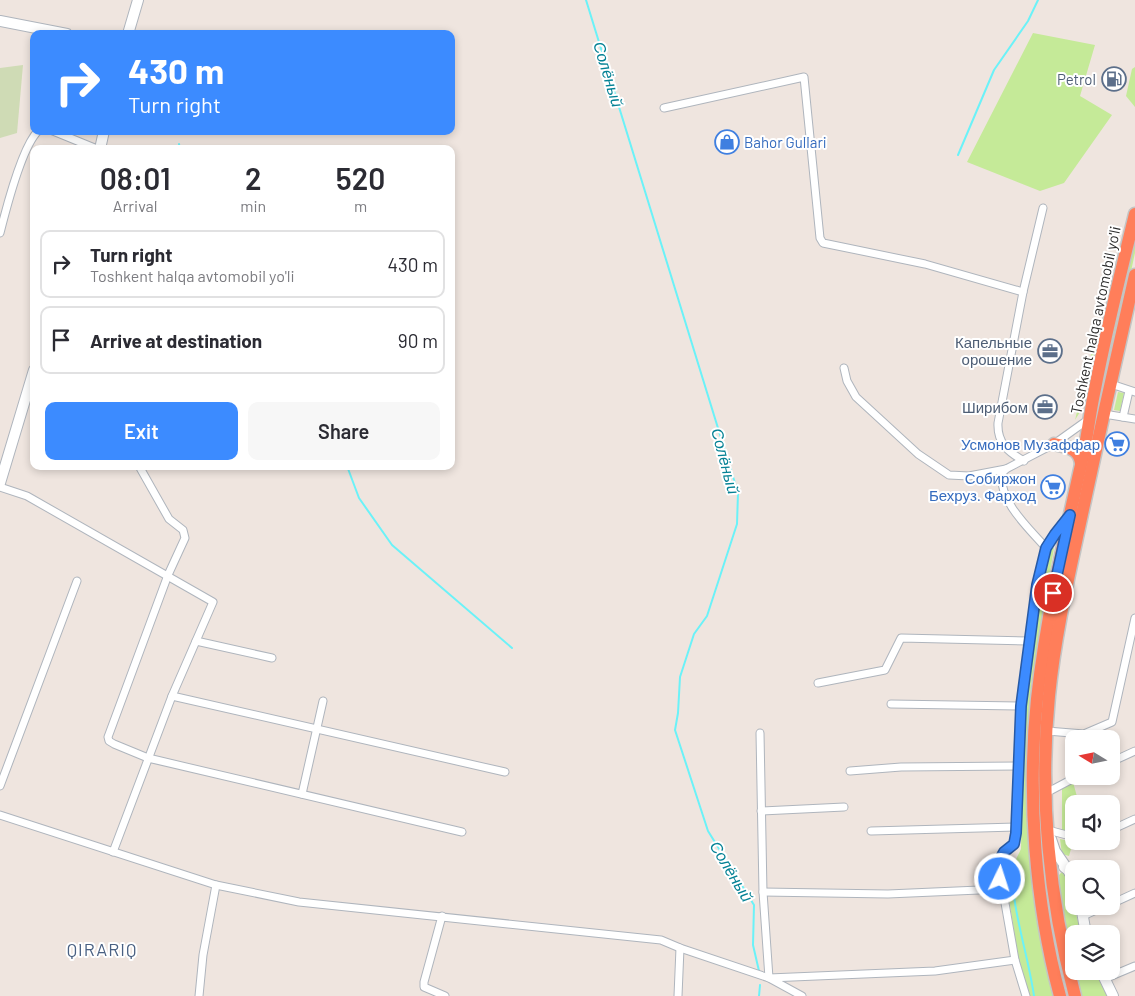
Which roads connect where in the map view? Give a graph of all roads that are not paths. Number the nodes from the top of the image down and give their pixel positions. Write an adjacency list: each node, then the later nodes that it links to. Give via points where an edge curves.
1 (138, 0): 4 (street)
2 (0, 21): 3 (street)
3 (46, 30)
4 (129, 30)
5 (664, 108): 13 (street, via 804,77 823,243 925,264)
6 (35, 135): 11 (street, via 18,172)
7 (62, 135): 8 (street)
8 (88, 145)
9 (1043, 208): 13 (street)
10 (1135, 214): 19 (highway, Toshkent halqa avtomobil yo'li)
11 (1, 227)
12 (1135, 275): 16 (highway, Toshkent halqa avtomobil yo'li)
13 (1023, 292): 23 (street, via 998,432 1006,449)
14 (844, 368): 25 (street, via 856,397 918,454 949,475 969,476)
15 (30, 384): 27 (street)
16 (1111, 384): 17 (street); 18 (highway, Toshkent halqa avtomobil yo'li)
17 (1132, 392): 20 (street)
18 (1104, 414): 19 (highway); 20 (street); 42 (highway, Toshkent halqa avtomobil yo'li, via 1066,587 1051,680)
19 (1090, 417): 22 (street); 24 (highway, Toshkent halqa avtomobil yo'li)
20 (1123, 417): 21 (street)
21 (1135, 419)
22 (1054, 444): 23 (street); 24 (highway, via 1076,451)
23 (1024, 461): 25 (street)
24 (1081, 463): 28 (highway, Toshkent halqa avtomobil yo'li)
25 (1006, 469): 29 (street, via 1001,474 1001,483 1010,505)
26 (141, 470): 30 (street, via 169,519 185,534)
27 (0, 485): 30 (street, via 26,496)
28 (1070, 515): 29 (street); 85 (highway, Toshkent halqa avtomobil yo'li, via 1044,645 1033,756 1040,885 1046,934)
29 (1046, 548): 34 (street)
30 (168, 575): 33 (street, via 213,602); 45 (street, via 108,737 114,744)
31 (77, 582): 51 (street)
32 (1135, 618): 42 (street, via 1112,722 1084,734)
33 (196, 641): 35 (street); 37 (street)
34 (1028, 642): 36 (street, via 901,638 885,670); 40 (street)
35 (272, 658)
36 (818, 682)
37 (172, 696): 41 (street); 45 (street)
38 (323, 701): 41 (street)
39 (891, 704): 40 (street)
40 (1021, 706): 47 (street)
41 (317, 730): 49 (street); 53 (street)
42 (1047, 731): 52 (highway, Toshkent halqa avtomobil yo'li)
43 (760, 733): 55 (street)
44 (1135, 751): 46 (street)
45 (148, 758): 53 (street); 64 (street)
46 (1120, 758)
47 (1018, 766): 48 (street, via 918,766); 59 (street)
48 (850, 771)
49 (504, 772)
50 (1065, 783): 52 (street)
51 (0, 786)
52 (1046, 793): 60 (highway, Toshkent halqa avtomobil yo'li)
53 (302, 794): 62 (street)
54 (844, 808): 55 (street)
55 (761, 811): 70 (street)
56 (0, 815): 64 (street)
57 (1135, 820): 58 (street)
58 (1120, 826)
59 (1016, 827): 61 (street); 69 (street, via 1014,844 999,862)
60 (1048, 830): 63 (street); 65 (street, via 1055,851); 66 (highway, Toshkent halqa avtomobil yo'li)
61 (871, 831)
62 (462, 832)
63 (1065, 835)
64 (114, 852): 68 (street)
65 (1065, 866)
66 (1051, 868): 67 (street, via 1059,865); 86 (highway, Toshkent halqa avtomobil yo'li, via 1059,925)
67 (1065, 868)
68 (216, 885): 73 (street, via 299,902); 80 (street)
69 (1002, 889): 70 (street, via 888,894); 75 (street)
70 (763, 892): 78 (street)
71 (1135, 893): 72 (street)
72 (1120, 900)
73 (442, 916): 74 (street, via 661,940); 81 (street, via 424,987)
74 (680, 948): 78 (street); 82 (street)
75 (1015, 960): 78 (street, via 935,971); 84 (street)
76 (1135, 966): 77 (street)
77 (1120, 970)
78 (769, 978): 83 (street)
79 (1105, 980): 87 (street)
80 (199, 996)
81 (445, 996)
82 (678, 996)
83 (802, 996)
84 (1026, 996)
85 (1060, 996)
86 (1075, 996)
87 (1113, 996)

